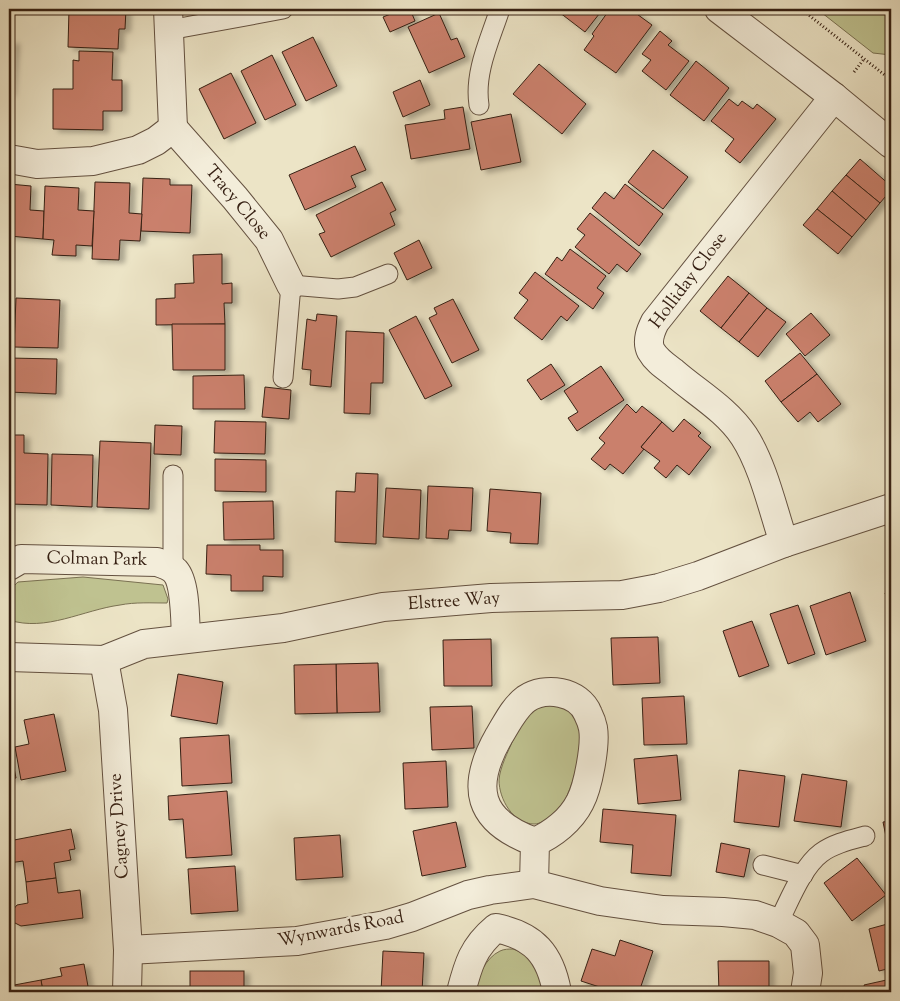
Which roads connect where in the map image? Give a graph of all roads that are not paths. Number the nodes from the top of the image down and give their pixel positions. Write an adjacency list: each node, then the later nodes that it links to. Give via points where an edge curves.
1 (283, 9): 4 (lane)
2 (500, 9): 6 (lane, via 481,65)
3 (719, 9): 5 (street)
4 (168, 20): 7 (street)
5 (834, 97): 8 (street); 15 (street, Holliday Close, via 656,322 650,334 650,350 660,362 732,420 744,437 755,456)
6 (479, 105)
7 (173, 128): 9 (street, via 138,150 93,161 37,164); 11 (street, Tracy Close, via 269,240)
8 (891, 144)
9 (9, 159)
10 (388, 274): 11 (lane, via 354,287 338,289)
11 (290, 285): 12 (lane)
12 (283, 378)
13 (174, 476): 17 (lane)
14 (891, 508): 15 (street, Elstree Way)
15 (784, 543): 18 (street, Elstree Way, via 698,576 622,595 492,598 383,607 283,628)
16 (9, 566): 17 (street, Colman Park, via 21,559 157,562)
17 (173, 570): 18 (street, Colman Park, via 181,583)
18 (186, 638): 20 (street, Elstree Way, via 144,644)
19 (9, 657): 20 (street, Elstree Way)
20 (104, 660): 29 (street, Cagney Drive, via 113,710)
21 (865, 836): 24 (lane, via 822,852)
22 (535, 842): 22 (street, via 518,836 493,814 484,800 481,786 483,770 514,711 527,699 542,692 557,692 575,698 587,711 594,744 580,802 555,831); 25 (street)
23 (763, 865): 24 (lane)
24 (803, 875): 27 (lane)
25 (534, 884): 26 (street, Wynwards Road); 27 (street, Wynwards Road, via 600,901 663,910 755,915)
26 (490, 890): 28 (street); 29 (street, Wynwards Road, via 385,925 297,942)
27 (778, 923): 33 (street, Wynwards Road, via 796,933 805,945 808,973)
28 (496, 928): 31 (street, via 473,953); 32 (street, via 514,932 539,950 550,964)
29 (128, 950): 30 (street, Cagney Drive)
30 (127, 992)
31 (461, 992)
32 (557, 992)
33 (805, 992)

